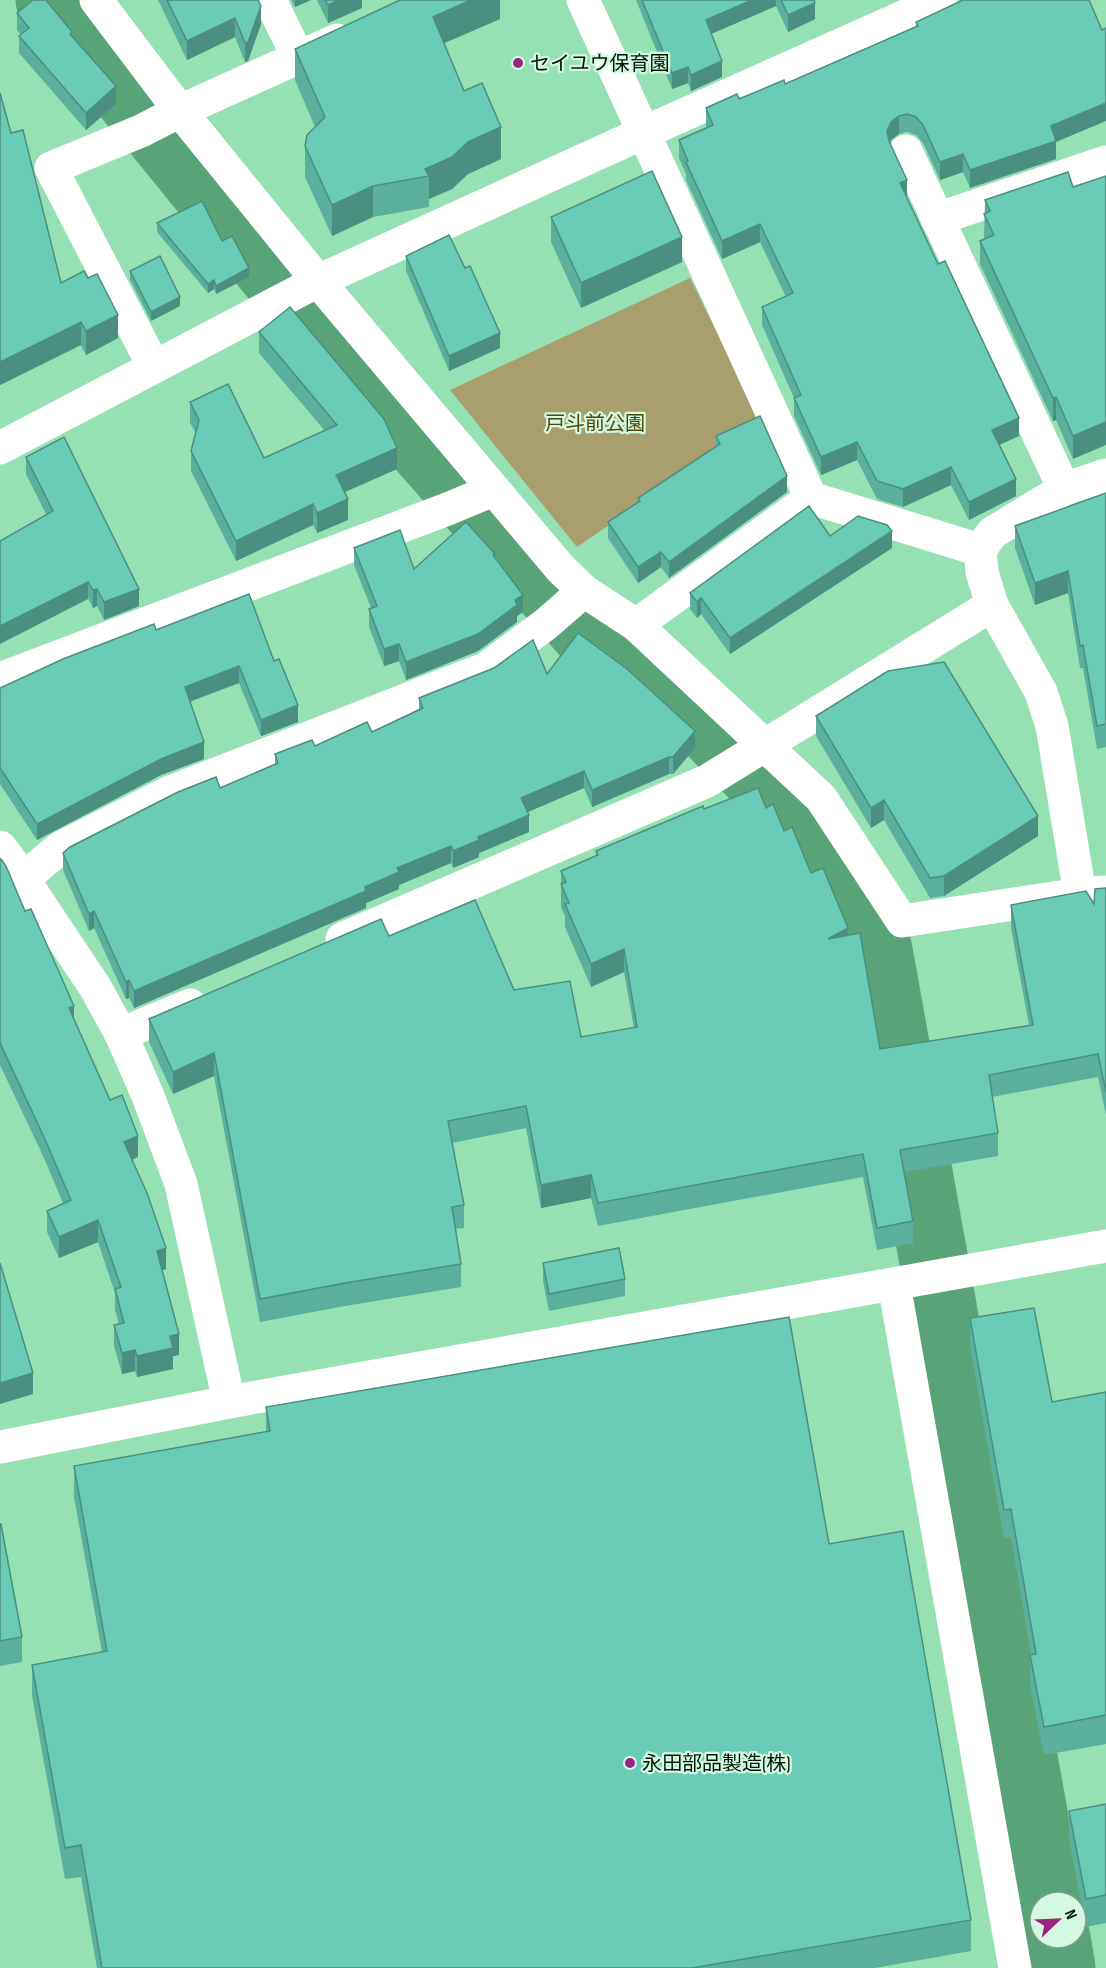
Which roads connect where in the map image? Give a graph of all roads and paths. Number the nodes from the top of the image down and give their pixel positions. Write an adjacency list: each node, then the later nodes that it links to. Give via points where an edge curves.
1 (96, 0): 7 (street)
2 (270, 0): 6 (street)
3 (583, 0): 8 (street)
4 (941, 0): 8 (street)
5 (360, 29): 6 (street)
6 (298, 57): 7 (street)
7 (162, 120): 12 (street); 13 (street, via 51,168)
8 (643, 133): 12 (street); 18 (street)
9 (906, 152): 11 (street)
10 (1106, 162): 11 (street)
11 (937, 219): 16 (street)
12 (318, 281): 13 (street); 17 (street)
13 (154, 367): 14 (street)
14 (0, 448)
15 (1106, 475): 16 (street)
16 (1064, 489): 19 (street, via 992,533)
17 (493, 490): 20 (street, via 561,570); 23 (street)
18 (812, 498): 19 (street); 22 (street)
19 (980, 550): 21 (street)
20 (584, 591): 22 (street); 26 (street, via 488,668 149,802 60,848)
21 (992, 605): 24 (street); 27 (street, via 1041,692)
22 (636, 625): 24 (street)
23 (0, 679)
24 (765, 746): 27 (street, via 821,798 902,921); 28 (street, via 708,781)
25 (0, 847): 26 (street)
26 (23, 879): 30 (street)
27 (1093, 893)
28 (317, 950)
29 (219, 992): 30 (street)
30 (121, 1034): 33 (street, via 181,1184)
31 (1106, 1246): 32 (street)
32 (908, 1282): 33 (street); 35 (street)
33 (229, 1402): 34 (street)
34 (0, 1447)
35 (1016, 1968)

